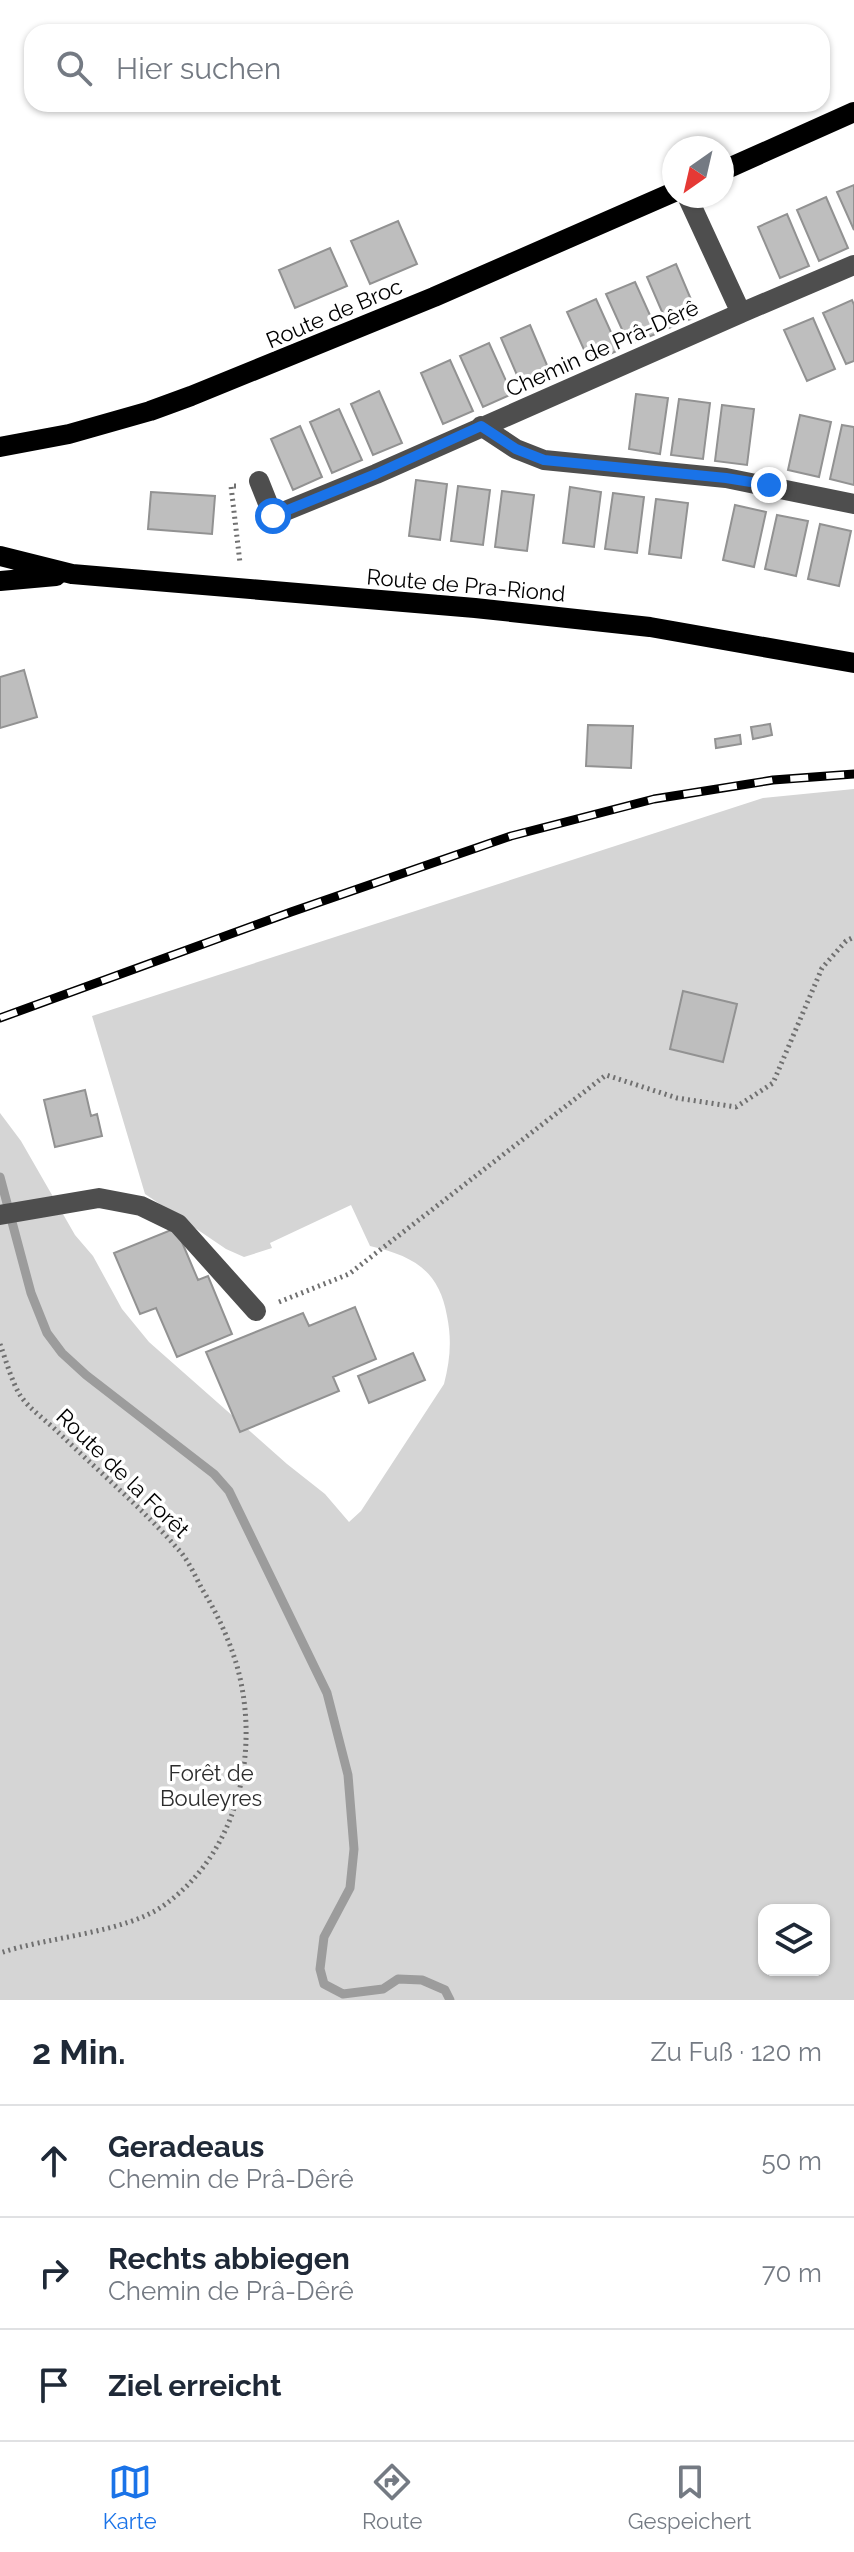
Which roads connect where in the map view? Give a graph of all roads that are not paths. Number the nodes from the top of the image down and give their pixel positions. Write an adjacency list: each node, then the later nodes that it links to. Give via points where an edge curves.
1 (854, 112): 2 (main road)
2 (734, 166)
3 (662, 197): 8 (main road, Route de Broc, via 205,391 83,430)
4 (693, 208): 6 (street)
5 (854, 265): 6 (street, Chemin de Prâ-Dêrê)
6 (741, 313): 7 (street, Chemin de Prâ-Dêrê)
7 (481, 426): 9 (street, Chemin de Prâ-Dêrê, via 273,516); 10 (street, via 544,460 726,478)
8 (1, 447)
9 (259, 481)
10 (854, 504)
11 (0, 556): 12 (main road, Route de Pra-Riond)
12 (72, 574): 13 (main road, Route de Pra-Riond); 14 (main road, Route de Pra-Riond, via 650,627)
13 (0, 581)
14 (854, 663)
15 (0, 1215): 16 (street, via 99,1198 141,1206 178,1224)
16 (256, 1311)

